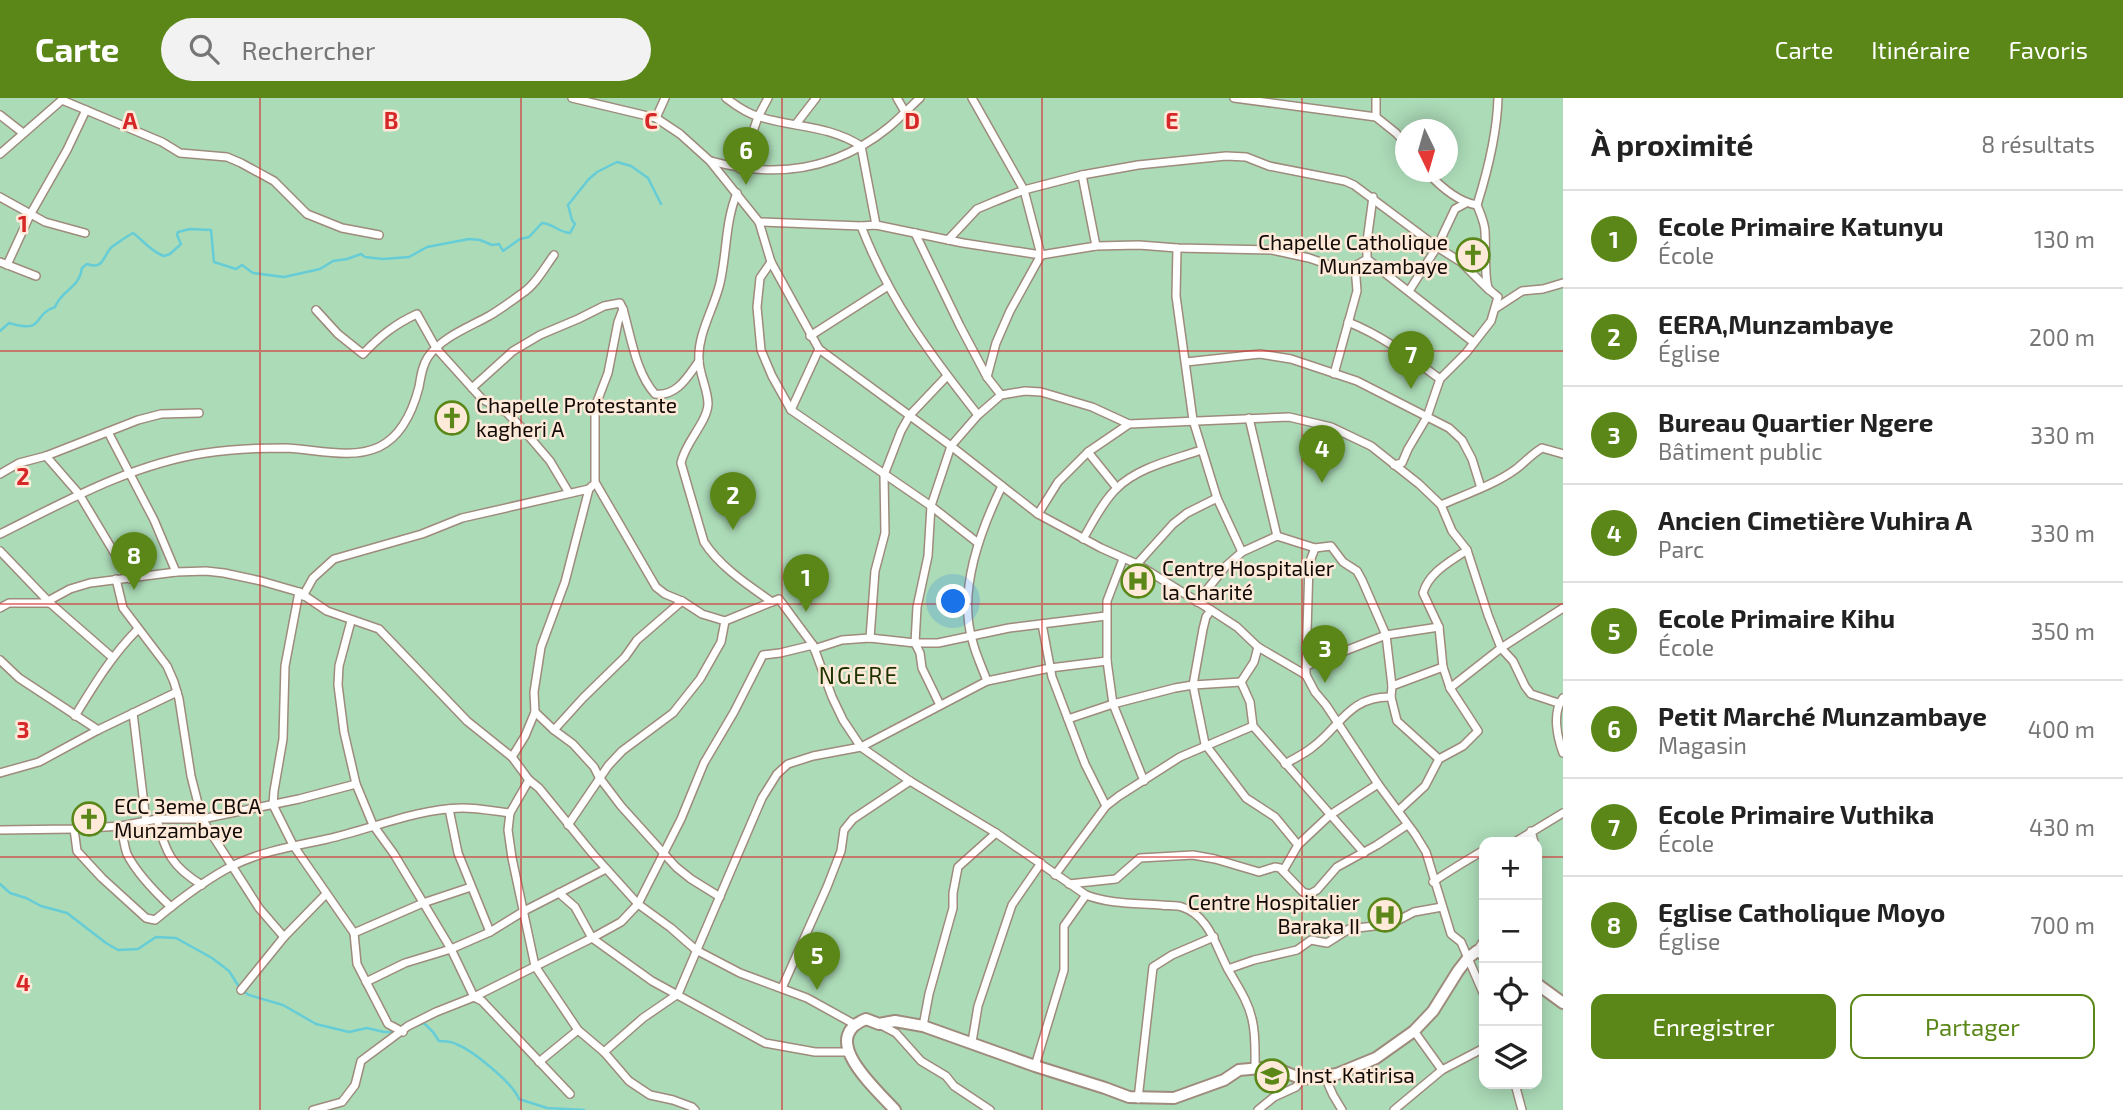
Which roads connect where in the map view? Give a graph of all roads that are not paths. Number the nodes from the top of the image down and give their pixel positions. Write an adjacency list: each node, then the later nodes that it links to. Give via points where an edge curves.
1 (572, 98): 13 (street)
2 (665, 98): 19 (street)
3 (726, 98): 17 (street)
4 (768, 98): 17 (street)
5 (816, 98): 20 (street)
6 (897, 98): 15 (street)
7 (920, 98): 15 (street)
8 (972, 98): 29 (street)
9 (1234, 98): 18 (street)
10 (1376, 98): 18 (street)
11 (1498, 98): 34 (street, via 1488,171)
12 (63, 99): 14 (street); 22 (street)
13 (609, 102): 19 (street)
14 (86, 110): 35 (street); 41 (street, via 180,153 227,157 274,181 307,214 342,228)
15 (905, 112): 23 (street)
16 (0, 115): 22 (street)
17 (758, 117): 20 (street); 26 (street)
18 (1376, 117): 21 (street)
19 (656, 118): 25 (street)
20 (796, 124): 23 (street, via 845,136)
21 (1395, 132)
22 (23, 133): 24 (street)
23 (861, 146): 26 (street, via 811,167); 37 (street)
24 (0, 154)
25 (710, 161): 26 (street); 30 (street)
26 (740, 169)
27 (1082, 175): 29 (street); 32 (street, via 1171,160 1246,157 1345,181); 43 (street)
28 (1436, 182): 33 (street)
29 (1024, 190): 42 (street, via 977,209); 47 (street)
30 (737, 193): 36 (street); 65 (street)
31 (0, 197): 35 (street)
32 (1373, 197): 44 (street); 48 (street)
33 (1466, 203): 34 (street); 44 (street, via 1455,209)
34 (1477, 205): 55 (street, via 1485,230)
35 (30, 215): 39 (street); 50 (street)
36 (759, 222): 38 (street); 49 (street)
37 (876, 225): 38 (street); 40 (street)
38 (861, 226): 54 (street)
39 (85, 233)
40 (915, 233): 42 (street); 69 (street)
41 (379, 235)
42 (948, 240): 47 (street)
43 (1096, 246): 45 (street); 47 (street)
44 (1437, 247): 55 (street, via 1461,262); 56 (street)
45 (1177, 248): 51 (street, via 1272,250 1335,268); 66 (street, via 1176,296)
46 (554, 255): 63 (street, via 527,290)
47 (1041, 255): 69 (street, via 996,343)
48 (1367, 259): 51 (street); 56 (street)
49 (771, 262): 61 (street); 73 (street, via 760,278 761,350)
50 (4, 264): 52 (street)
51 (1355, 266): 60 (street, via 1357,290)
52 (36, 276)
53 (1563, 283): 57 (street, via 1522,291)
54 (888, 286): 61 (street); 68 (street)
55 (1489, 290): 57 (street, via 1498,297)
56 (1409, 291): 62 (street)
57 (1496, 308): 62 (street)
58 (622, 309): 65 (street, via 640,368 655,394 683,384); 71 (street, via 620,303 604,306 540,335 513,351); 91 (street, via 608,373 595,407)
59 (316, 310): 63 (street, via 363,354 394,325 417,314)
60 (1349, 322): 67 (street); 70 (street, via 1392,343)
61 (810, 335): 64 (street)
62 (1473, 342): 70 (street)
63 (436, 348): 71 (street); 88 (street, via 424,365 407,419 398,433 379,447 356,453 285,448 208,453)
64 (819, 349): 73 (street); 75 (street)
65 (699, 361): 117 (street, via 708,404 681,463 704,542 726,567)
66 (1186, 362): 67 (street, via 1261,354); 79 (street)
67 (1334, 373): 77 (street)
68 (947, 376): 75 (street); 76 (street)
69 (988, 377): 72 (street)
70 (1440, 379): 77 (street)
71 (472, 388): 95 (street, via 520,426 550,461)
72 (1001, 395): 76 (street); 80 (street, via 1041,392)
73 (790, 410): 90 (street)
74 (199, 413): 81 (street, via 161,414)
75 (910, 415): 82 (street); 90 (street)
76 (978, 415): 82 (street)
77 (1427, 417): 87 (street, via 1402,463); 94 (street, via 1462,440)
78 (1249, 418): 79 (street); 87 (street, via 1289,417 1331,427 1371,446); 102 (street)
79 (1193, 420): 80 (street); 83 (street)
80 (1129, 424): 84 (street)
81 (108, 432): 86 (street); 88 (street)
82 (951, 446): 92 (street); 99 (street)
83 (1201, 450): 93 (street, via 1142,471); 97 (street)
84 (1088, 452): 93 (street); 100 (street, via 1058,482)
85 (1563, 454): 94 (street, via 1542,448 1516,469)
86 (46, 456): 89 (street); 96 (street)
87 (1394, 465): 98 (street)
88 (128, 472): 96 (street); 111 (street)
89 (0, 474)
90 (884, 475): 99 (street); 129 (street, via 885,533 875,571)
91 (592, 486): 95 (street); 115 (street, via 656,587); 152 (street, via 541,647)
92 (1002, 486): 100 (street); 104 (street)
93 (1117, 488): 103 (street)
94 (1480, 488): 98 (street)
95 (569, 493): 114 (street, via 463,518 334,559)
96 (79, 494): 101 (street); 113 (street)
97 (1217, 498): 108 (street); 110 (street, via 1173,524)
98 (1441, 505): 106 (street)
99 (931, 506): 104 (street); 131 (street)
100 (1038, 514): 103 (street)
101 (0, 534)
102 (1278, 536): 105 (street); 108 (street)
103 (1083, 539): 109 (street)
104 (978, 543): 130 (street, via 968,610)
105 (1315, 548): 128 (street, via 1331,546 1357,572); 138 (street, via 1309,564)
106 (1467, 550): 126 (street, via 1425,585 1423,593); 134 (street)
107 (0, 551): 116 (street)
108 (1242, 552): 118 (street)
109 (1124, 559): 110 (street); 122 (street, via 1107,601)
110 (1137, 564): 118 (street)
111 (176, 572): 113 (street); 114 (street, via 224,573)
112 (116, 579): 113 (street); 116 (street, via 70,589); 127 (street, via 123,608)
113 (130, 579)
114 (301, 594): 123 (street); 173 (street, via 285,666 283,739)
115 (682, 601): 124 (street); 159 (street, via 637,640)
116 (49, 602): 119 (street, via 9,603); 135 (street)
117 (772, 602): 124 (street); 132 (street, via 779,599)
118 (1197, 602): 121 (street)
119 (0, 608)
120 (1563, 608): 134 (street)
121 (1211, 610): 133 (street); 144 (street)
122 (1106, 616): 125 (street); 137 (street)
123 (351, 621): 163 (street, via 379,629 467,721); 171 (street, via 338,685)
124 (724, 621): 167 (street, via 721,642 673,713 622,751)
125 (1042, 624): 130 (street); 140 (street)
126 (1439, 627): 128 (street); 139 (street)
127 (138, 629): 135 (street); 147 (street, via 167,666)
128 (1386, 635): 138 (street); 145 (street)
129 (870, 638): 131 (street); 132 (street)
130 (971, 638): 131 (street); 142 (street)
131 (915, 643): 151 (street)
132 (813, 647): 161 (street, via 843,720); 196 (street, via 763,655 704,763)
133 (1258, 647): 141 (street); 143 (street)
134 (1501, 648): 146 (street); 149 (street, via 1531,694)
135 (113, 658): 154 (street)
136 (0, 660): 154 (street)
137 (1107, 661): 140 (street); 150 (street)
138 (1306, 666): 141 (street)
139 (1443, 667): 145 (street); 146 (street)
140 (1049, 668): 142 (street); 155 (street)
141 (1306, 675): 156 (street)
142 (987, 681): 151 (street)
143 (1241, 682): 144 (street); 157 (street)
144 (1193, 685): 150 (street); 160 (street)
145 (1392, 687): 148 (street)
146 (1450, 688): 164 (street, via 1478,731)
147 (177, 692): 153 (street); 181 (street)
148 (1391, 697): 156 (street, via 1363,702); 164 (street, via 1397,720)
149 (1561, 700): 162 (street, via 1558,741)
150 (1113, 704): 155 (street); 170 (street)
151 (940, 705): 161 (street)
152 (535, 712): 159 (street); 163 (street)
153 (133, 713): 158 (street); 182 (street)
154 (75, 716): 158 (street)
155 (1068, 719): 174 (street)
156 (1337, 722): 165 (street, via 1315,746); 172 (street)
157 (1253, 726): 160 (street); 165 (street)
158 (98, 730): 166 (street, via 39,762)
159 (554, 730): 167 (street, via 573,744)
160 (1205, 744): 170 (street); 194 (street, via 1246,798 1275,817)
161 (862, 747): 169 (street); 210 (street, via 788,764 776,774)
162 (1563, 753)
163 (512, 757): 168 (street)
164 (1439, 759): 176 (street, via 1425,786)
165 (1285, 764): 179 (street)
166 (0, 773)
167 (599, 777): 184 (street); 196 (street)
168 (529, 780): 177 (street); 184 (street)
169 (910, 781): 190 (street); 227 (street, via 844,830 827,887)
170 (1144, 781): 174 (street)
171 (356, 784): 173 (street); 183 (street)
172 (1378, 784): 176 (street); 179 (street)
173 (273, 805): 181 (street); 193 (street)
174 (1106, 806): 202 (street)
175 (449, 809): 177 (street); 183 (street); 206 (street)
176 (1398, 811): 185 (street)
177 (510, 813): 215 (street, via 508,830)
178 (1563, 813): 189 (street)
179 (1330, 815): 194 (street); 195 (street)
180 (157, 819): 181 (street); 182 (street); 205 (street, via 163,845 175,864)
181 (202, 819): 199 (street)
182 (146, 821): 186 (street)
183 (373, 825): 193 (street); 211 (street)
184 (568, 825): 200 (street)
185 (1407, 825): 195 (street); 203 (street, via 1426,852)
186 (121, 826): 188 (street); 213 (street, via 127,853)
187 (0, 830): 188 (street)
188 (74, 830): 213 (street, via 78,851 146,918 155,920)
189 (1531, 831): 191 (street); 192 (street)
190 (996, 833): 198 (street); 235 (street, via 958,867 953,908)
191 (1522, 837)
192 (1533, 837)
193 (293, 845): 199 (street); 207 (street)
194 (1298, 845): 201 (street)
195 (1364, 853): 201 (street, via 1337,867 1310,894)
196 (664, 854): 210 (street); 212 (street)
197 (1479, 854): 203 (street)
198 (1041, 863): 202 (street); 239 (street, via 1012,905 978,1006)
199 (232, 866): 205 (street); 218 (street)
200 (606, 869): 208 (street); 212 (street)
201 (1283, 871): 204 (street, via 1275,867 1259,872 1180,855 1140,858 1116,878)
202 (1055, 875): 204 (street)
203 (1433, 882): 214 (street)
204 (1069, 884): 209 (street)
205 (202, 885): 213 (street)
206 (471, 887): 211 (street); 216 (street)
207 (326, 894): 217 (street); 218 (street)
208 (559, 894): 215 (street); 220 (street, via 575,907)
209 (1086, 895): 219 (street, via 1105,901 1181,907 1201,920); 244 (street, via 1064,926 1063,970)
210 (720, 897): 222 (street)
211 (423, 903): 217 (street); 221 (street)
212 (638, 904): 220 (street, via 621,922); 222 (street)
213 (171, 906)
214 (1442, 907): 223 (street, via 1451,934); 225 (street, via 1414,912 1391,925 1349,929 1327,943 1311,940 1297,950)
215 (524, 911): 216 (street); 224 (street)
216 (490, 932): 221 (street)
217 (354, 933): 226 (street, via 357,964)
218 (284, 937): 229 (street)
219 (1214, 937): 225 (street); 251 (street, via 1153,967)
220 (592, 938): 224 (street); 230 (street)
221 (452, 949): 226 (street, via 405,963); 231 (street)
222 (696, 950): 227 (street); 230 (street)
223 (1477, 955): 238 (street, via 1458,971)
224 (534, 966): 231 (street); 237 (street)
225 (1228, 969): 245 (street, via 1252,1018)
226 (366, 982): 236 (street, via 388,1024)
227 (782, 988): 233 (street)
228 (1542, 988): 232 (street)
229 (242, 990)
230 (678, 994): 241 (street); 242 (street, via 765,1043 815,1052)
231 (474, 997): 236 (street); 243 (street, via 482,1000)
232 (1563, 1003)
233 (854, 1024): 234 (street, via 866,1019); 242 (street, via 848,1033)
234 (879, 1024): 235 (street, via 895,1021); 255 (street, via 896,1033 921,1061)
235 (923, 1026): 239 (street)
236 (405, 1029): 252 (street, via 361,1061 347,1098)
237 (578, 1030): 241 (street); 243 (street)
238 (1414, 1031): 246 (street); 247 (street, via 1376,1058)
239 (972, 1042): 244 (street)
240 (1479, 1051): 246 (street)
241 (604, 1052): 253 (street, via 638,1089)
242 (848, 1052): 254 (street)
243 (539, 1062): 250 (street)
244 (1035, 1066): 251 (street)
245 (1255, 1068): 248 (street, via 1273,1067); 251 (street, via 1239,1070 1174,1098)
246 (1442, 1070): 258 (street)
247 (1325, 1077): 248 (street); 257 (street)
248 (1302, 1079): 256 (street)
249 (1516, 1089): 259 (street)
250 (570, 1094)
251 (1138, 1098)
252 (313, 1110)
253 (695, 1110)
254 (895, 1110)
255 (990, 1110)
256 (1258, 1110)
257 (1342, 1110)
258 (1394, 1110)
259 (1522, 1110)

